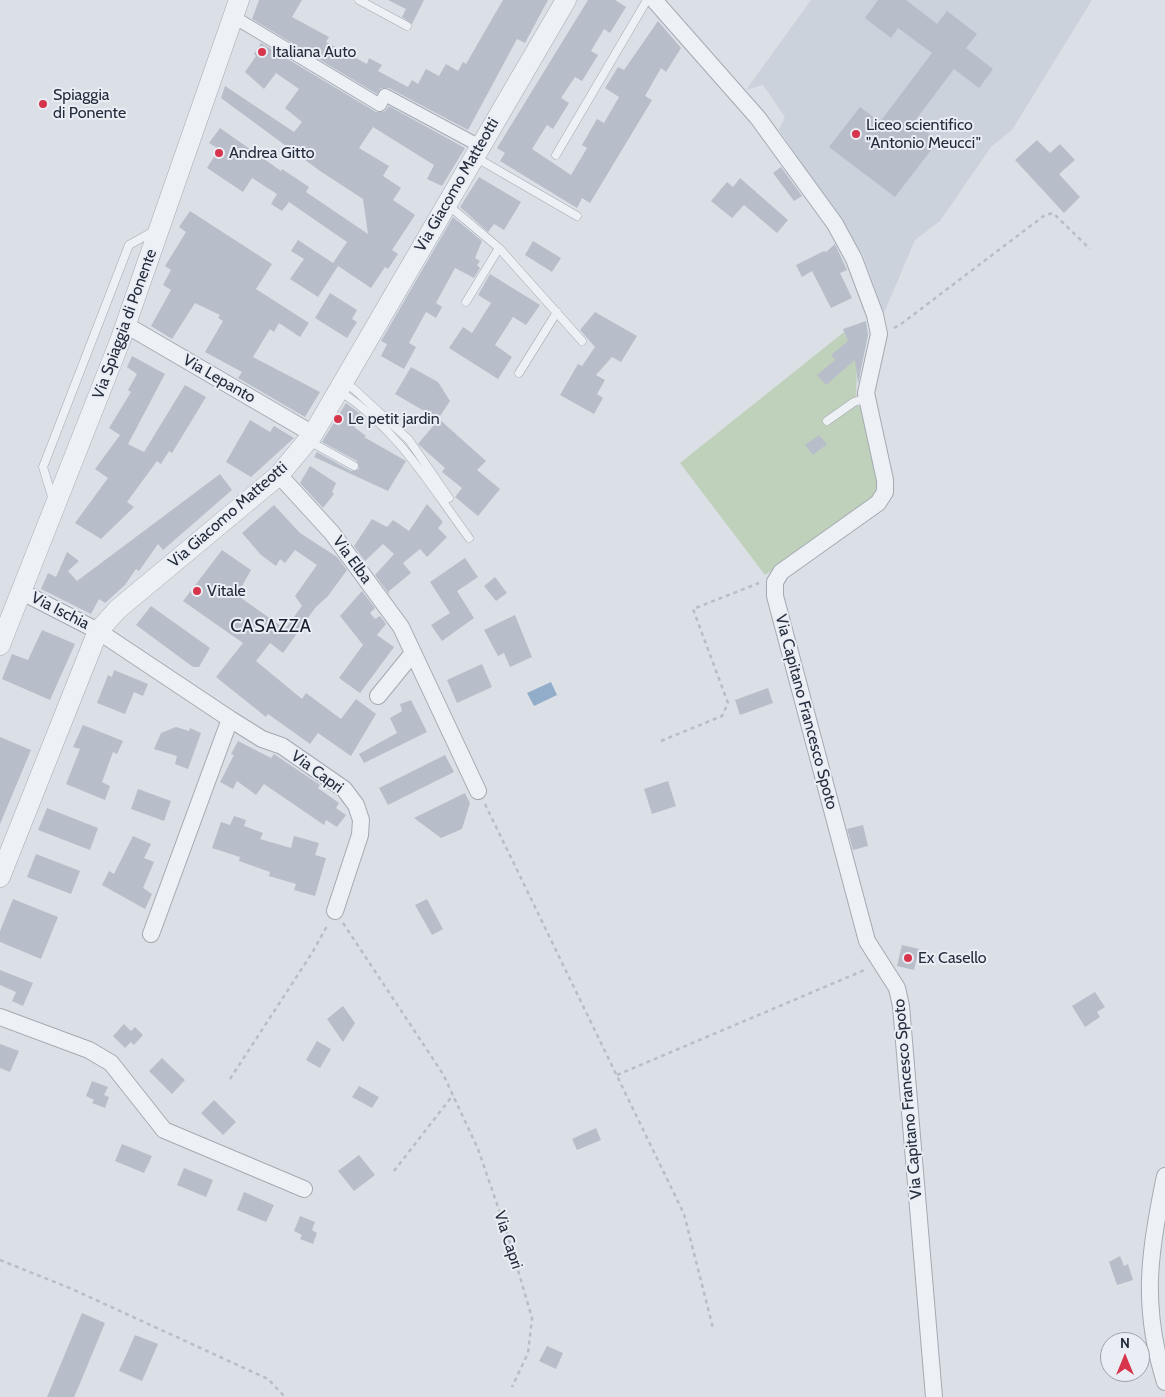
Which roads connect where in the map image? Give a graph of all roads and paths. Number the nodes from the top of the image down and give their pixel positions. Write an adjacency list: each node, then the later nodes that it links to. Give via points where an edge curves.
1 (360, 0): 6 (lane)
2 (566, 0): 7 (street, Via Giacomo Matteotti)
3 (647, 0): 8 (lane)
4 (654, 0): 17 (street, via 758,118 834,224 854,259)
5 (236, 8): 7 (street, via 380,105 385,95); 11 (street, Via Spiaggia di Ponente)
6 (407, 26)
7 (477, 151): 9 (street, Via Giacomo Matteotti); 10 (lane)
8 (556, 156)
9 (446, 203): 12 (lane); 20 (street, Via Giacomo Matteotti)
10 (577, 216)
11 (160, 227): 16 (street, Via Spiaggia di Ponente); 27 (lane, via 129,246 43,467)
12 (499, 248): 14 (lane); 15 (lane)
13 (1090, 249): 17 (path, via 1053,213 1045,214 901,324)
14 (466, 302)
15 (557, 312): 18 (lane); 19 (lane)
16 (126, 325): 23 (street, Via Lepanto); 27 (street, Via Spiaggia di Ponente)
17 (879, 334): 21 (street)
18 (582, 341)
19 (519, 373)
20 (340, 386): 23 (street, Via Giacomo Matteotti); 26 (lane, via 354,389 409,440); 28 (lane, via 403,446)
21 (867, 398): 22 (lane, via 854,402); 29 (street, via 885,480 884,492 878,503 781,572)
22 (827, 421)
23 (310, 437): 24 (lane); 25 (street, Via Giacomo Matteotti)
24 (354, 466)
25 (279, 475): 31 (street, Via Giacomo Matteotti, via 118,609); 33 (street, Via Elba, via 332,533 401,627)
26 (448, 498)
27 (55, 507): 30 (street, Via Spiaggia di Ponente)
28 (469, 538)
29 (775, 582): 36 (path, via 765,580 693,609 728,704 722,716); 41 (street, Via Capitano Francesco Spoto, via 775,596 867,941)
30 (22, 592): 31 (street, Via Ischia); 32 (street, Via Spiaggia di Ponente)
31 (98, 631): 35 (street, Via Capri); 38 (street, Via Giacomo Matteotti)
32 (0, 645)
33 (413, 652): 34 (street); 37 (street, Via Elba)
34 (378, 696)
35 (230, 719): 39 (street, Via Capri, via 262,739 282,746 344,789 356,805 361,820 360,835); 40 (street)
36 (661, 741)
37 (478, 791): 43 (path)
38 (0, 877)
39 (335, 911): 44 (path, via 312,953); 45 (path, Via Capri, via 443,1074)
40 (151, 934)
41 (876, 955): 43 (path, via 868,968); 54 (street, Via Capitano Francesco Spoto, via 898,988 901,1006)
42 (0, 1017): 48 (street, via 89,1050 111,1063 164,1130)
43 (617, 1075): 50 (path, via 684,1214)
44 (230, 1079)
45 (453, 1096): 46 (path); 52 (path, Via Capri, via 478,1149 532,1318 528,1354)
46 (394, 1171)
47 (1165, 1176): 51 (street, via 1149,1270 1153,1336)
48 (304, 1189)
49 (0, 1260): 53 (path, via 72,1289 268,1379)
50 (713, 1328)
51 (1165, 1382)
52 (512, 1387)
53 (285, 1397)
54 (934, 1397)

